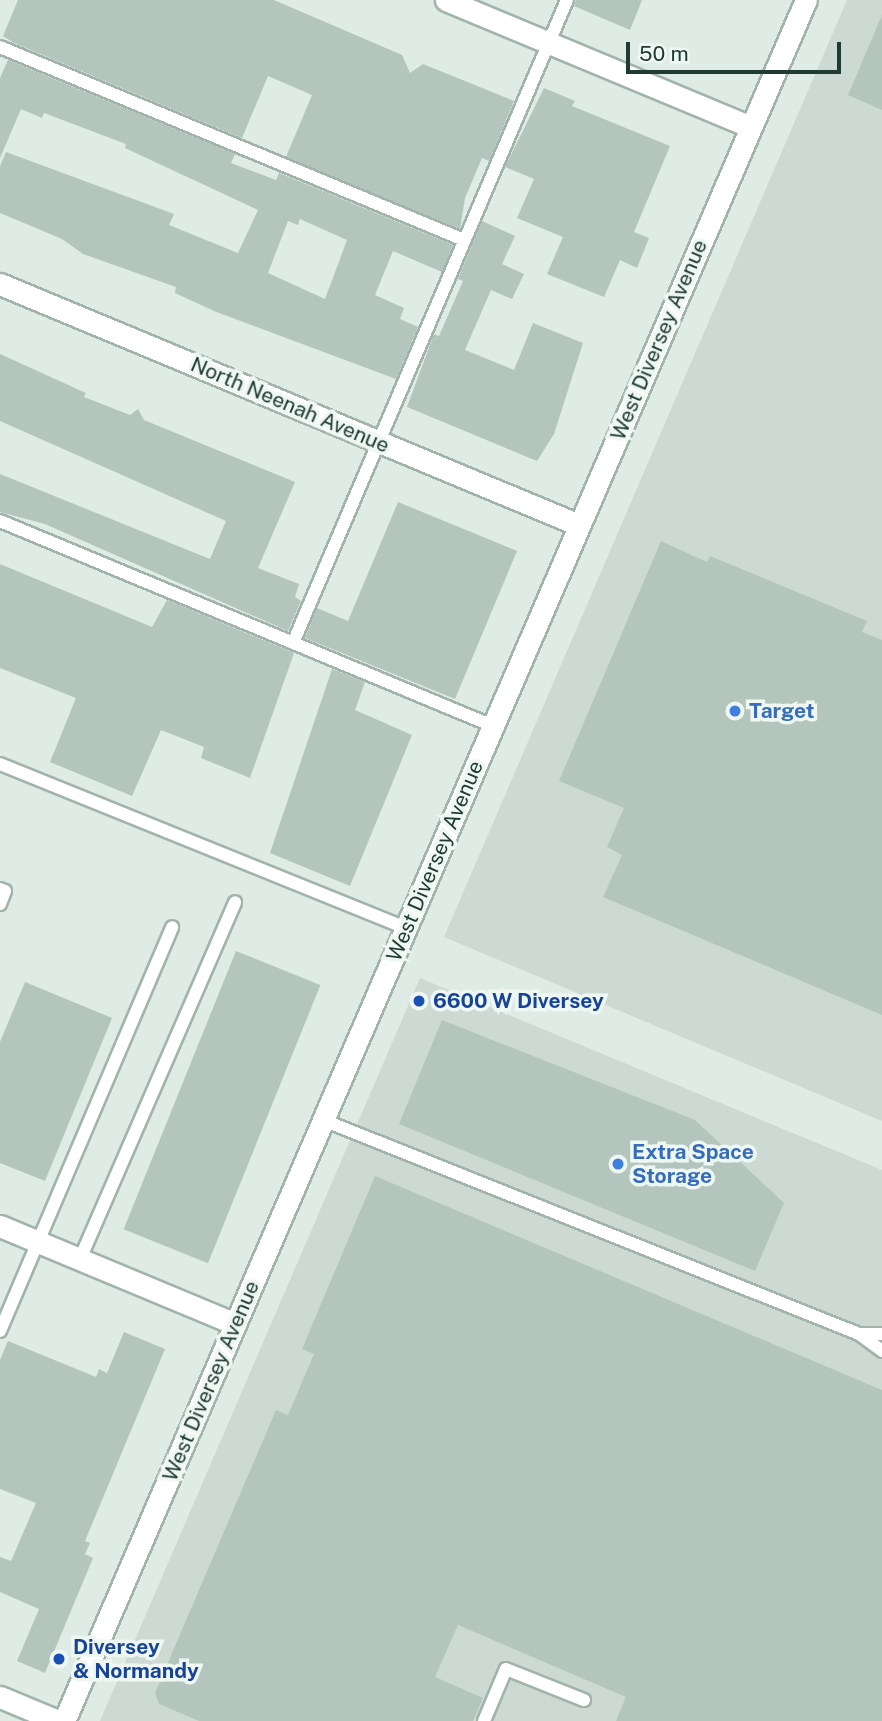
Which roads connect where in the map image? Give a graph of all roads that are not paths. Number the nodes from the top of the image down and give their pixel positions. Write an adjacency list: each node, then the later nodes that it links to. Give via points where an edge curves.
1 (446, 0): 4 (main road)
2 (567, 0): 4 (lane)
3 (806, 0): 6 (main road, West Diversey Avenue)
4 (549, 43): 6 (main road); 7 (lane)
5 (0, 47): 7 (lane)
6 (751, 127): 11 (main road, West Diversey Avenue)
7 (464, 240): 9 (lane)
8 (0, 284): 9 (main road, North Neenah Avenue)
9 (377, 441): 11 (main road, North Neenah Avenue); 12 (lane)
10 (0, 521): 12 (lane)
11 (579, 526): 13 (main road, West Diversey Avenue)
12 (293, 643): 13 (lane)
13 (493, 726): 19 (main road, West Diversey Avenue)
14 (0, 764): 19 (lane)
15 (0, 889): 17 (lane, via 5,891)
16 (235, 902): 23 (lane)
17 (0, 904)
18 (172, 927): 22 (lane)
19 (406, 928): 20 (main road, West Diversey Avenue)
20 (323, 1120): 24 (main road, West Diversey Avenue); 26 (lane)
21 (0, 1226): 22 (main road)
22 (38, 1241): 23 (main road); 25 (lane)
23 (80, 1259): 24 (main road)
24 (235, 1324): 32 (main road, West Diversey Avenue)
25 (0, 1331)
26 (859, 1334): 27 (lane); 28 (lane)
27 (882, 1334)
28 (882, 1351)
29 (0, 1697): 31 (main road)
30 (584, 1700): 33 (lane, via 506,1670)
31 (58, 1721)
32 (64, 1721)
33 (484, 1721)

